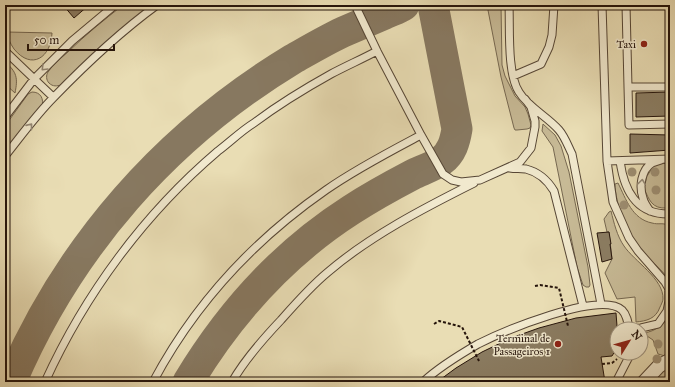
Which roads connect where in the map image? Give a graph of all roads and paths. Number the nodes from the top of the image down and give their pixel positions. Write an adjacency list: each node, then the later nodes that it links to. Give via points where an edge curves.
1 (115, 5): 11 (lane, one-way to 11, via 72,41)
2 (157, 5): 14 (lane, via 113,40)
3 (355, 5): 8 (lane)
4 (509, 5): 10 (lane)
5 (554, 5): 10 (lane, via 551,41 541,64)
6 (602, 5): 22 (lane)
7 (626, 5): 12 (lane)
8 (377, 51): 18 (lane); 40 (lane, via 306,88 259,119 226,144 183,183 133,238 110,269 73,326)
9 (5, 52): 11 (lane)
10 (513, 76): 15 (lane, via 519,92)
11 (34, 79): 14 (lane); 16 (lane)
12 (628, 87): 13 (lane); 17 (lane, via 629,125)
13 (670, 87)
14 (53, 97): 19 (lane, one-way to 14)
15 (525, 99): 24 (lane, via 531,107 535,121 534,136 531,148 520,162); 29 (lane, via 559,129 572,154)
16 (5, 117)
17 (670, 124)
18 (421, 135): 25 (lane, via 443,174 461,182); 41 (lane, via 366,164 327,189 260,242 231,272 190,322)
19 (5, 156)
20 (670, 159): 21 (lane)
21 (661, 160): 23 (lane); 26 (lane, one-way to 21, via 642,197 642,183 648,166)
22 (607, 161): 23 (lane); 34 (lane, via 613,202 629,238 669,289 667,311 658,324)
23 (620, 161): 26 (lane, via 628,189 641,206)
24 (508, 168): 25 (lane); 30 (lane, via 526,169 535,173 554,191)
25 (480, 180): 42 (lane, via 394,226 328,272 260,342)
26 (651, 212): 27 (lane)
27 (670, 214)
28 (535, 286): 33 (path, bridge, via 560,288)
29 (602, 304): 30 (lane); 31 (lane, via 621,309)
30 (583, 306): 43 (lane, via 506,330 450,361)
31 (628, 321)
32 (434, 324): 36 (path, bridge, via 439,321 462,328)
33 (568, 326)
34 (649, 326)
35 (670, 360): 45 (street, via 659,366)
36 (480, 361)
37 (614, 361): 39 (path)
38 (627, 361): 44 (lane)
39 (602, 364)
40 (45, 382)
41 (153, 382)
42 (232, 382)
43 (423, 382)
44 (616, 382)
45 (644, 382)

